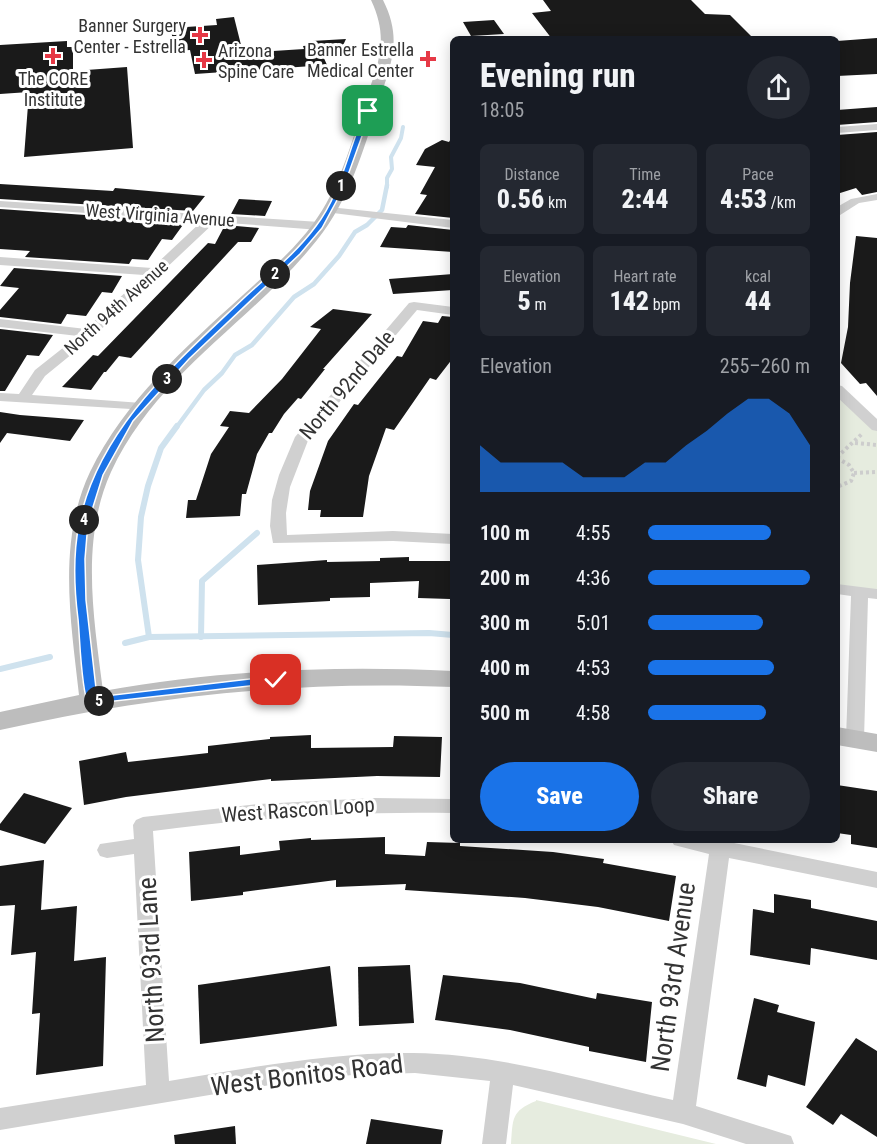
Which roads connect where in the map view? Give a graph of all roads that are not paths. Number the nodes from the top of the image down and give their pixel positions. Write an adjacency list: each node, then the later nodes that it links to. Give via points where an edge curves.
1 (377, 0): 6 (street, via 390,35 387,59)
2 (877, 127): 3 (street)
3 (840, 130)
4 (877, 197): 7 (street, via 855,200)
5 (0, 204): 8 (street, West Virginia Avenue)
6 (329, 210): 9 (street); 10 (street)
7 (840, 210)
8 (213, 218): 10 (street, West Virginia Avenue); 12 (street, North 94th Avenue)
9 (450, 224)
10 (320, 226): 19 (street)
11 (0, 261): 12 (street)
12 (157, 272): 15 (street, North 94th Avenue)
13 (450, 311): 21 (street, North 92nd Dale, via 414,306 302,437 283,481 277,508 279,540 393,536)
14 (0, 323): 15 (street)
15 (89, 333): 18 (street, North 94th Avenue, via 40,373)
16 (840, 393): 20 (street)
17 (0, 397): 18 (street)
18 (23, 398): 19 (street)
19 (142, 407): 25 (street, via 129,420 107,459 83,523 81,600)
20 (871, 430)
21 (450, 539)
22 (840, 589): 23 (street)
23 (868, 593): 27 (street)
24 (450, 679): 25 (street, via 377,676 276,680)
25 (92, 702): 26 (street)
26 (0, 721)
27 (856, 739)
28 (450, 806): 29 (street, West Rascon Loop, via 333,805 232,813)
29 (144, 835): 32 (street, West Rascon Loop); 35 (street, North 93rd Lane)
30 (696, 843): 31 (street)
31 (720, 848): 33 (street); 36 (street, North 93rd Avenue)
32 (108, 850)
33 (877, 880)
34 (503, 1072): 35 (street, West Bonitos Road, via 415,1063 352,1065); 36 (street, West Bonitos Road); 38 (street)
35 (158, 1094): 37 (street, West Bonitos Road)
36 (683, 1113): 39 (street, West Bonitos Road)
37 (0, 1119)
38 (494, 1144)
39 (782, 1144)

